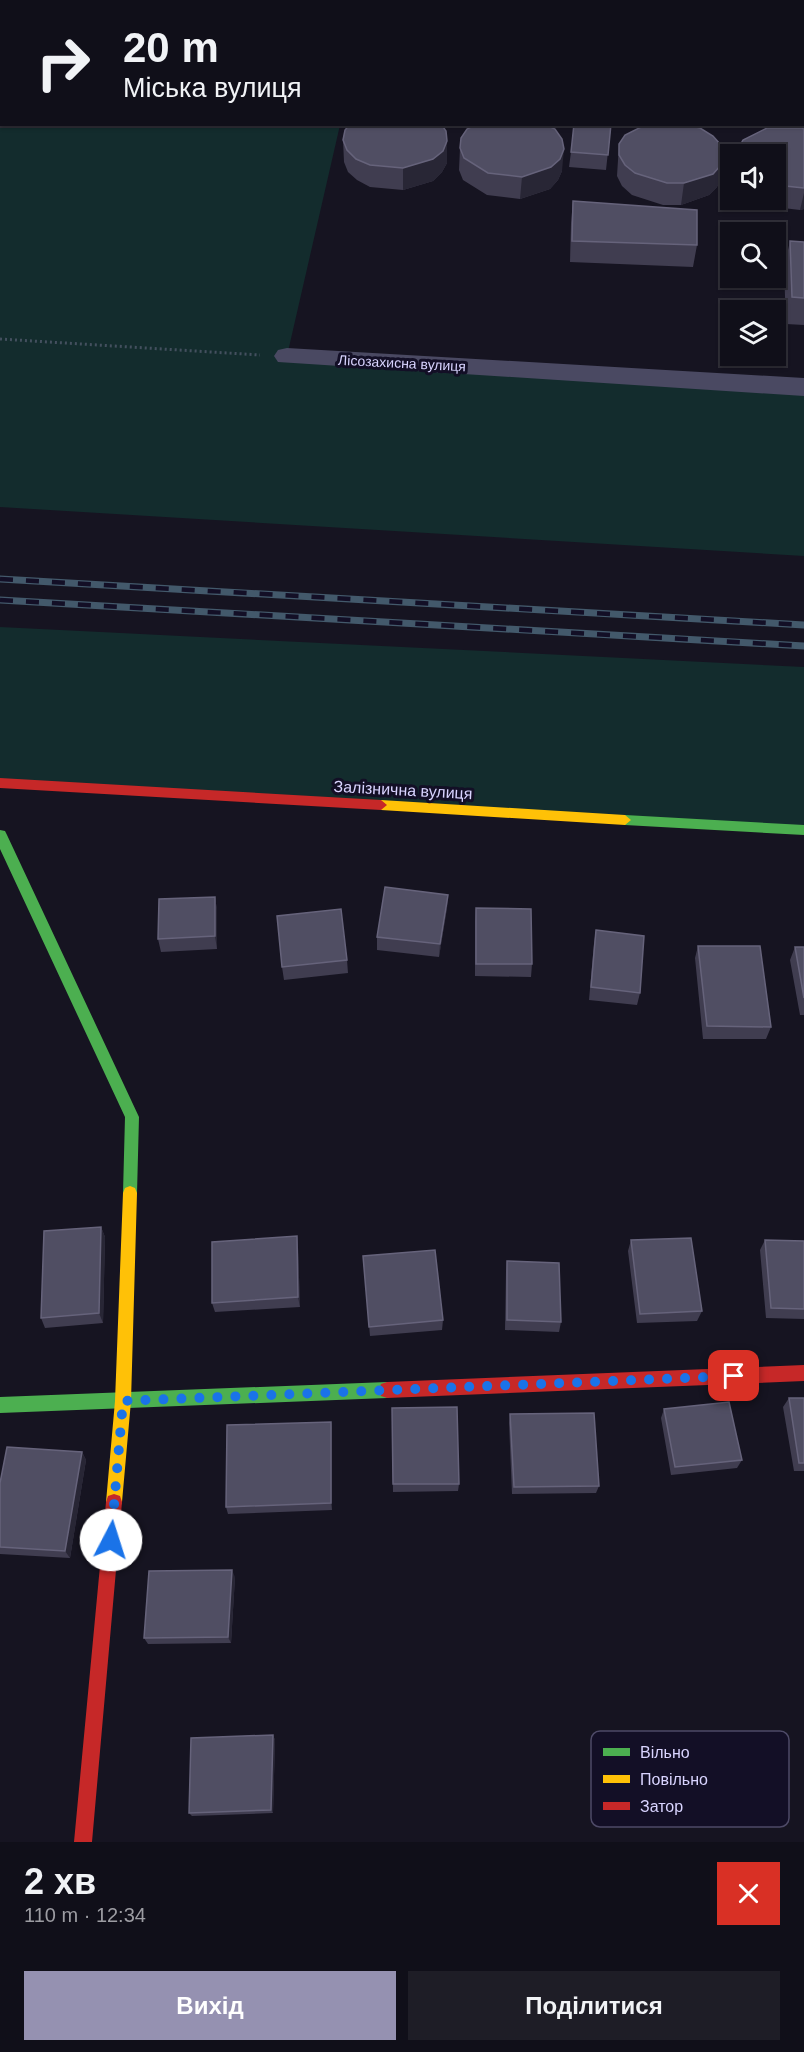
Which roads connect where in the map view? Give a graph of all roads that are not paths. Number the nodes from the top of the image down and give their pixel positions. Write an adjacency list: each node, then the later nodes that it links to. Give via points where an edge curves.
1 (287, 356): 2 (street, Лісозахисна вулиця)
2 (804, 387)
3 (0, 783): 4 (street, Залізнична вулиця)
4 (804, 830)
5 (0, 835): 7 (street, via 132,1117)
6 (804, 1373): 7 (street)
7 (123, 1401): 8 (street); 9 (street)
8 (0, 1405)
9 (83, 1842)

